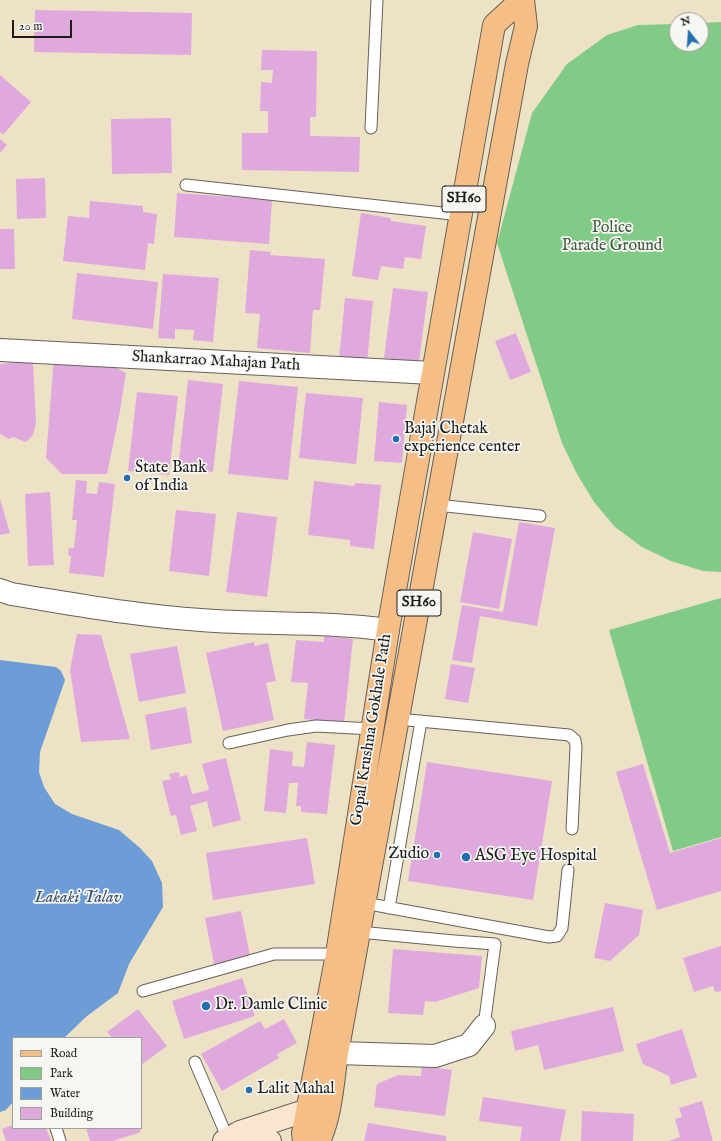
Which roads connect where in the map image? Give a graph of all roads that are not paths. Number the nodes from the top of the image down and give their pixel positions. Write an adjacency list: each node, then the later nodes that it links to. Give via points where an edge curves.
1 (377, 0): 3 (lane)
2 (522, 0): 5 (main road, Gopal Krushna Gokhale Path / SH60, via 494,25); 8 (main road, Gopal Krushna Gokhale Path / SH60, via 526,26)
3 (371, 128)
4 (186, 185): 5 (lane)
5 (461, 215): 7 (main road, Gopal Krushna Gokhale Path / SH60)
6 (0, 350): 7 (street, Shankarrao Mahajan Path)
7 (432, 373): 11 (main road, Gopal Krushna Gokhale Path / SH60)
8 (437, 505): 9 (lane); 12 (main road, Gopal Krushna Gokhale Path / SH60)
9 (540, 516)
10 (0, 590): 11 (street, via 11,594 136,613 200,620 332,624)
11 (388, 630): 14 (main road, Gopal Krushna Gokhale Path / SH60)
12 (398, 719): 13 (lane); 18 (main road, Gopal Krushna Gokhale Path / SH60)
13 (421, 721): 16 (lane, via 569,734 576,747); 19 (lane)
14 (373, 729): 15 (lane, via 316,726); 21 (main road, Gopal Krushna Gokhale Path / SH60)
15 (229, 743)
16 (572, 829)
17 (568, 870): 19 (lane, via 562,928 557,936)
18 (364, 903): 19 (lane); 20 (main road, Gopal Krushna Gokhale Path / SH60)
19 (389, 908)
20 (359, 932): 23 (lane, via 495,944); 24 (main road, Gopal Krushna Gokhale Path / SH60)
21 (336, 954): 22 (lane, via 274,954); 26 (main road, Gopal Krushna Gokhale Path / SH60)
22 (143, 991)
23 (484, 1026): 24 (street, via 469,1045 435,1056)
24 (336, 1053): 26 (main road, Gopal Krushna Gokhale Path / SH60)
25 (195, 1062): 28 (lane)
26 (318, 1112): 28 (street); 31 (main road, Gopal Krushna Gokhale Path / SH60, via 303,1133); 32 (main road, Gopal Krushna Gokhale Path / SH60, via 322,1136)
27 (56, 1129): 29 (lane)
28 (231, 1137): 30 (street)
29 (60, 1141)
30 (270, 1141)
31 (304, 1141)
32 (319, 1141)

